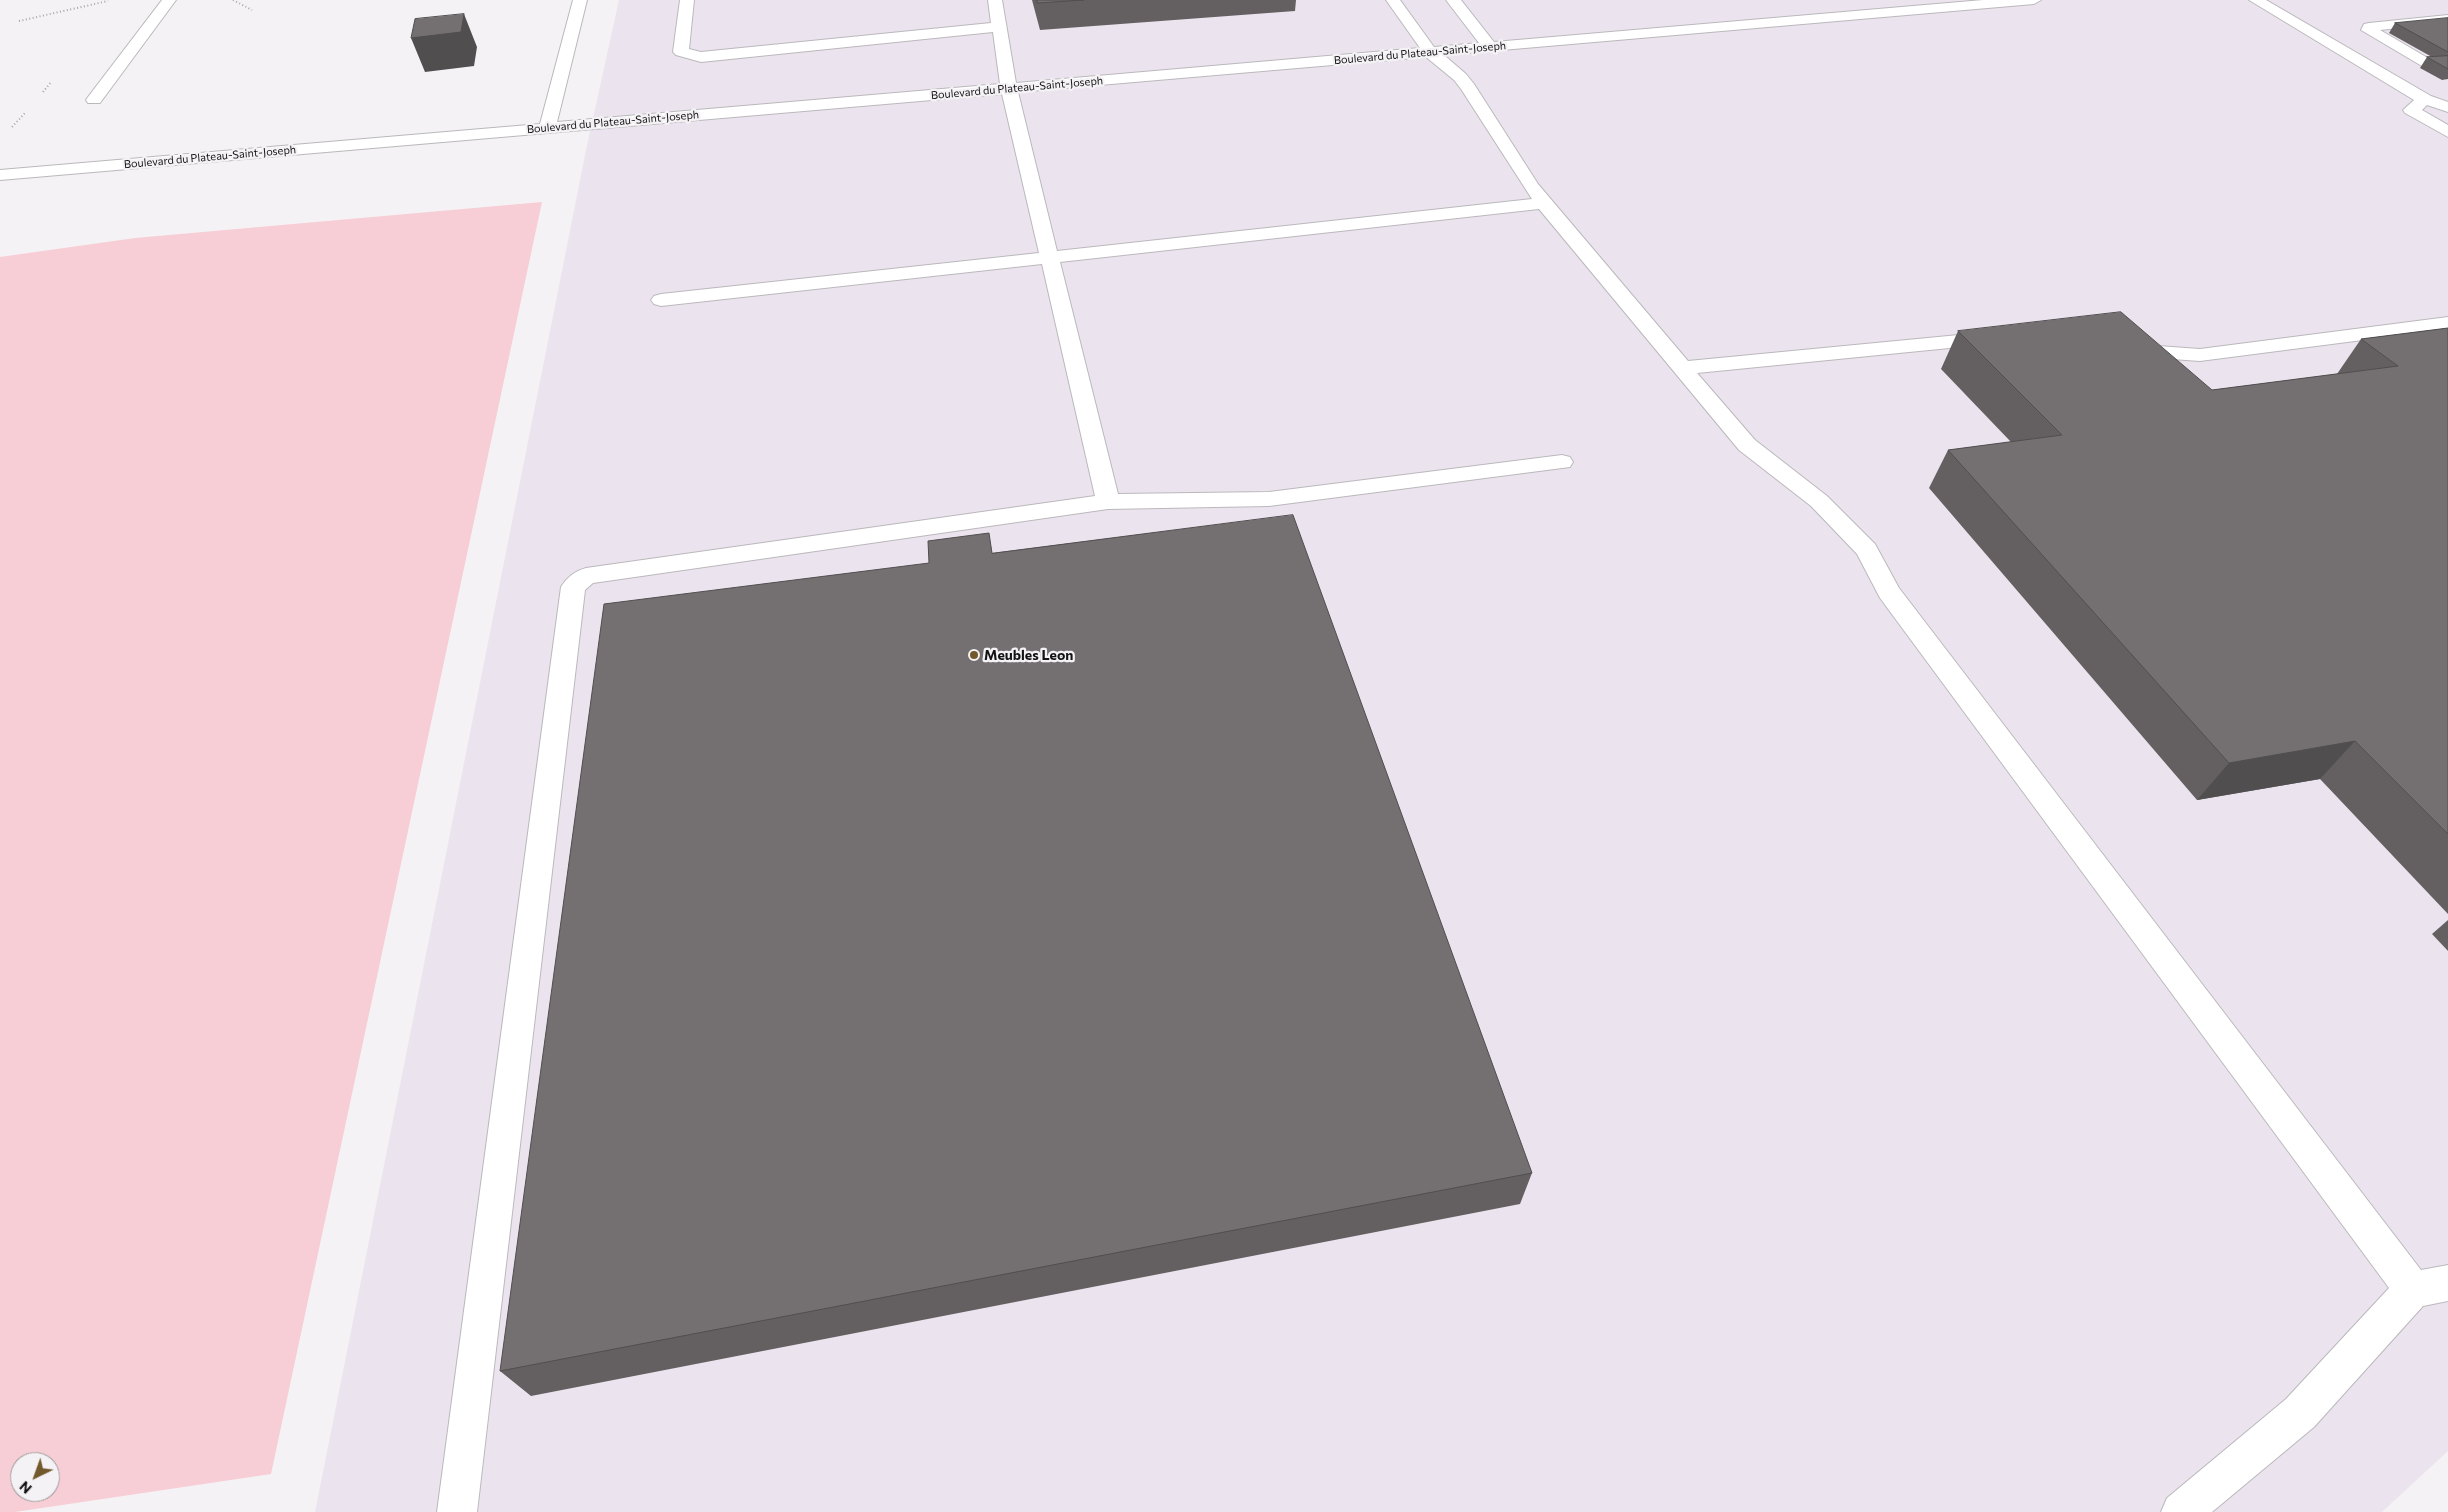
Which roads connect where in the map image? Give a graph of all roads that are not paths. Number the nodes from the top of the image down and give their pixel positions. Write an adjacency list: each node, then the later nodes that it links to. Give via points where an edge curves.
1 (169, 0): 18 (street)
2 (580, 0): 20 (street)
3 (687, 0): 11 (street, via 681,52 701,56)
4 (995, 0): 11 (street)
5 (1393, 0): 13 (street)
6 (1452, 0): 12 (street)
7 (2034, 0): 9 (street, Boulevard du Plateau-Saint-Joseph)
8 (2256, 0): 17 (street)
9 (2000, 1): 12 (street, Boulevard du Plateau-Saint-Joseph)
10 (2448, 19): 14 (street, via 2369,27 2368,30)
11 (1000, 27): 16 (street)
12 (1489, 46): 13 (street, Boulevard du Plateau-Saint-Joseph); 15 (street)
13 (1430, 52): 15 (street); 16 (street, Boulevard du Plateau-Saint-Joseph)
14 (2432, 67)
15 (1460, 77): 23 (street)
16 (1009, 88): 20 (street, Boulevard du Plateau-Saint-Joseph); 24 (street)
17 (2425, 99): 19 (street); 21 (street, via 2411,110)
18 (94, 100)
19 (2448, 106)
20 (546, 128): 22 (street, Boulevard du Plateau-Saint-Joseph)
21 (2448, 132)
22 (0, 175)
23 (1544, 203): 24 (street); 29 (street)
24 (1050, 257): 25 (street); 31 (street)
25 (661, 300)
26 (2448, 323): 28 (street, via 2200,355 2158,352)
27 (2013, 335): 29 (street)
28 (2111, 342)
29 (1680, 368): 32 (street, via 1747,445 1819,500 1867,550 1889,592)
30 (1562, 462): 31 (street, via 1269,499)
31 (1108, 502): 33 (street, via 586,576 573,587)
32 (2430, 1286): 34 (street, via 2300,1413)
33 (457, 1512)
34 (2181, 1512)

